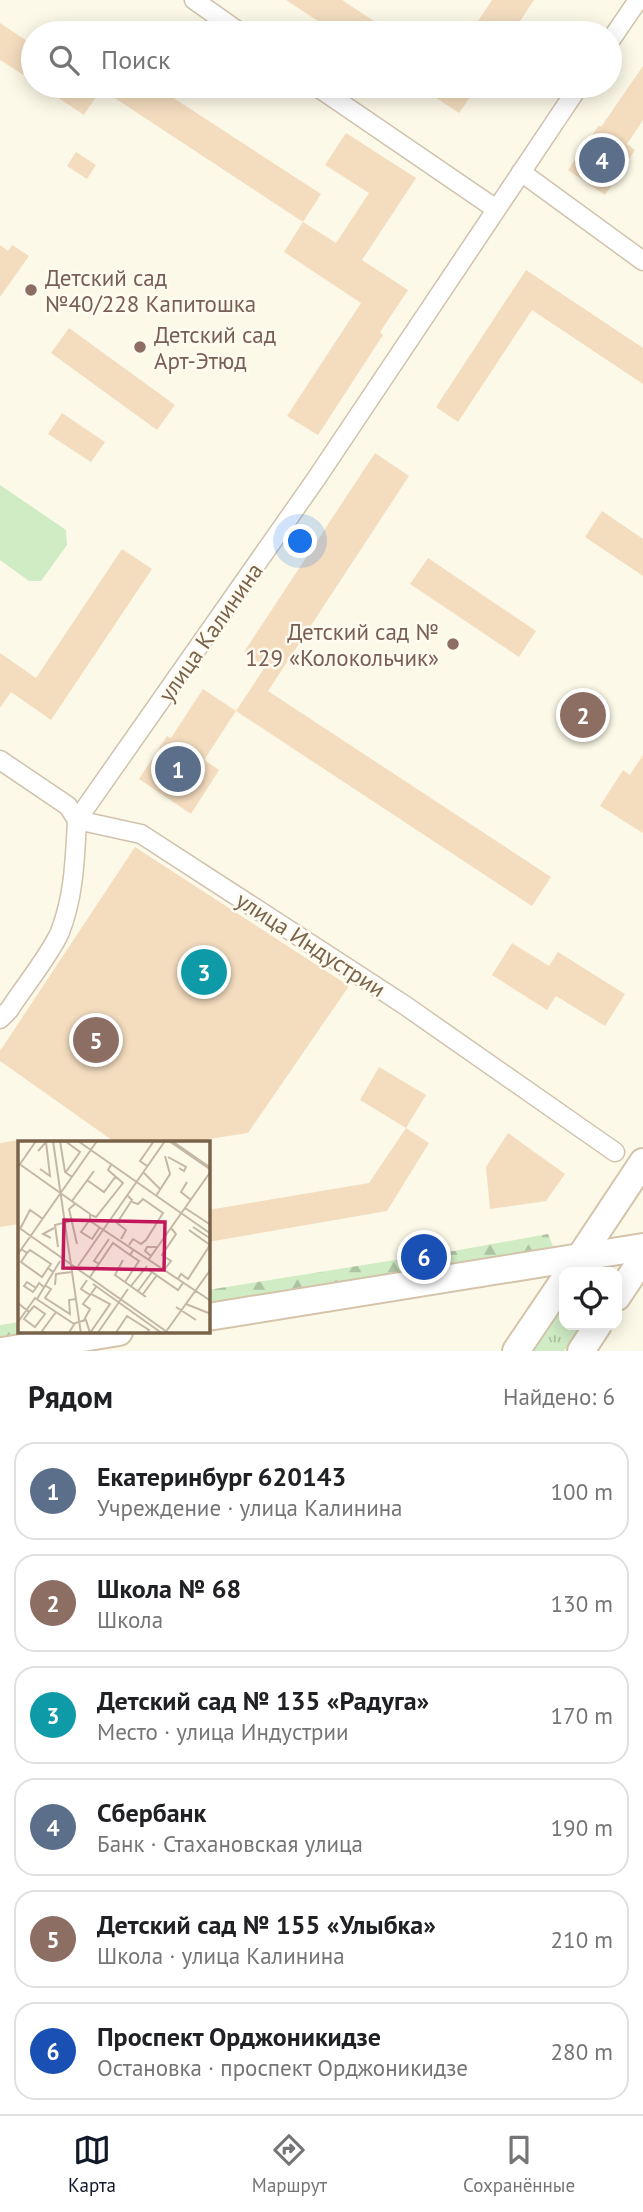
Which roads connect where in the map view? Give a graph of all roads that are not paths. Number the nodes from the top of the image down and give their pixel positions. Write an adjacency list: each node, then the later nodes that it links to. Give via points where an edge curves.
1 (194, 0): 3 (street)
2 (638, 0): 4 (street)
3 (224, 21)
4 (622, 23)
5 (334, 98): 8 (street)
6 (571, 98): 7 (street, улица Калинина)
7 (521, 172): 8 (street, улица Калинина); 9 (street)
8 (496, 209): 11 (street, улица Калинина, via 301,501)
9 (643, 261)
10 (0, 760): 11 (street, via 68,806)
11 (77, 820): 12 (street, via 69,904 58,935); 13 (street, улица Индустрии, via 141,834 403,1004)
12 (0, 1018)
13 (615, 1152)
14 (643, 1163): 17 (street)
15 (643, 1247): 18 (street)
16 (643, 1258): 21 (street)
17 (573, 1267)
18 (580, 1267)
19 (559, 1272): 22 (street)
20 (559, 1288): 26 (street)
21 (622, 1290)
22 (210, 1317)
23 (595, 1330): 27 (street)
24 (107, 1334): 25 (street)
25 (2, 1351)
26 (516, 1351)
27 (581, 1351)

